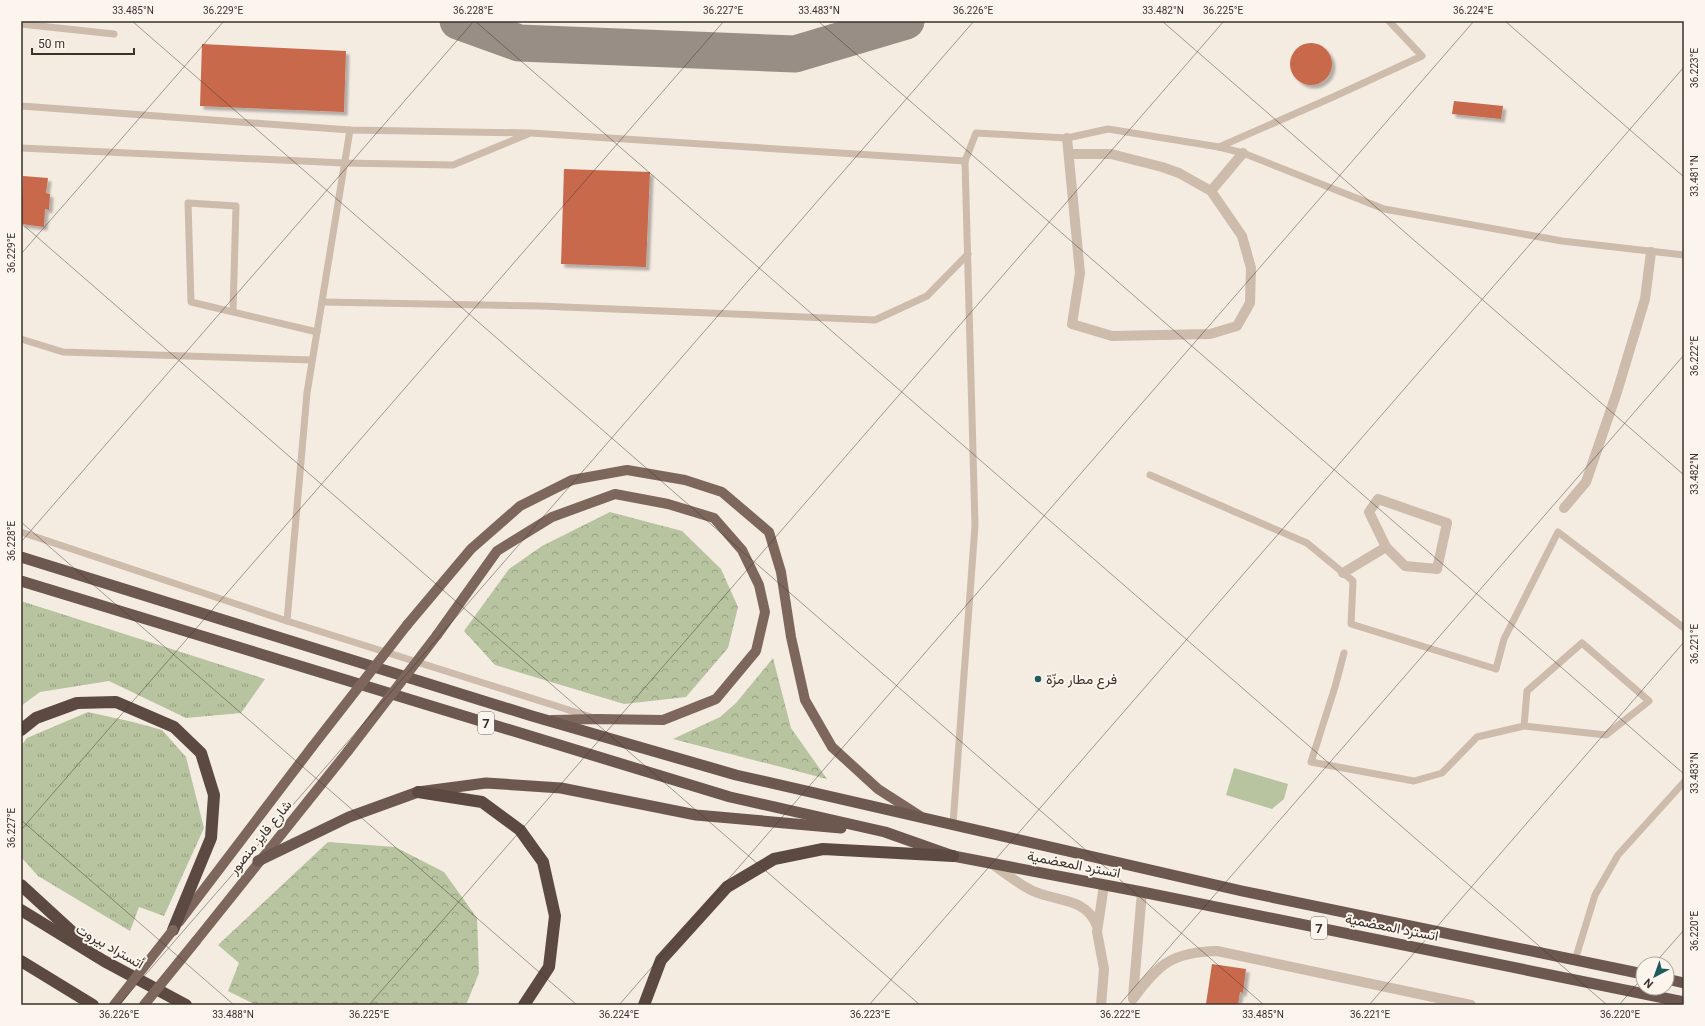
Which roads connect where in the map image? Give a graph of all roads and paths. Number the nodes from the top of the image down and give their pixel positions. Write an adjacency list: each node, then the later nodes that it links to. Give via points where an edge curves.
1 (1389, 21): 8 (lane, via 1422,56)
2 (21, 24): 3 (lane)
3 (114, 34)
4 (21, 106): 5 (lane)
5 (350, 130): 6 (lane); 13 (lane)
6 (531, 133): 12 (lane); 13 (lane, via 453,165)
7 (1067, 138): 8 (lane, via 1108,129); 11 (street); 12 (lane, via 976,133)
8 (1219, 147): 10 (lane)
9 (21, 148): 13 (lane)
10 (1243, 153): 14 (street); 15 (lane, via 1384,209 1562,241)
11 (1069, 154): 14 (street, via 1111,154 1156,165 1179,173); 14 (street, via 1080,273 1072,324 1112,336 1210,334 1236,326 1250,303 1251,268 1242,236)
12 (965, 161): 16 (lane)
13 (344, 163): 18 (lane)
14 (1211, 191)
15 (1651, 252): 17 (lane); 24 (street, via 1645,298 1617,392 1586,482)
16 (968, 254): 18 (lane, via 927,296 874,320 540,306); 40 (lane, via 975,526)
17 (1684, 255)
18 (322, 302): 20 (lane)
19 (233, 312): 19 (lane, via 191,302 188,203 236,206); 20 (lane)
20 (317, 332): 22 (lane)
21 (21, 339): 22 (lane, via 62,352)
22 (312, 360): 30 (lane)
23 (1150, 475): 28 (lane, via 1307,543)
24 (1564, 508)
25 (21, 532): 30 (lane)
26 (1386, 547): 26 (street, via 1405,566 1437,569 1447,523 1378,498 1369,512); 28 (street)
27 (21, 557): 34 (highway, 7)
28 (1343, 573): 31 (lane, via 1353,581 1351,624 1496,669 1504,639 1558,532)
29 (21, 582): 41 (highway, 7, via 730,797)
30 (287, 621): 33 (lane)
31 (1684, 628)
32 (1344, 654): 35 (lane, via 1311,762 1414,781 1442,773 1477,737)
33 (597, 719): 34 (main road, شارع فايز منصور); 43 (main road, شارع فايز منصور, bridge, via 663,720 716,699 756,651 765,612 759,585 742,550 714,518 668,504 615,494 552,517 496,551 437,635 348,751)
34 (548, 721): 39 (highway, 7, via 736,775)
35 (1524, 726): 35 (lane, via 1527,691 1582,643 1649,701 1606,735)
36 (21, 730): 50 (highway, via 36,718 77,702 116,702 174,727 201,752 214,795 211,838)
37 (1684, 782): 51 (lane, via 1618,855 1595,895)
38 (418, 792): 41 (highway, via 486,783 561,788 696,815); 43 (highway, via 349,817); 63 (highway, via 482,802 520,830 542,862 555,916 549,967)
39 (920, 816): 40 (highway, 7); 50 (main road, شارع فايز منصور, bridge, via 878,789 832,748 805,700 791,637 781,572 769,532 722,492 685,480 627,470 572,480 520,506 471,548 312,746)
40 (953, 824): 51 (highway, 7, via 1242,891)
41 (885, 832): 42 (highway, 7)
42 (953, 856): 44 (highway, اتسترد المعضمية / 7); 64 (highway, via 823,849 774,859 726,887 661,960)
43 (258, 861): 61 (main road, شارع فايز منصور, bridge)
44 (991, 863): 46 (highway, اتسترد المعضمية / 7); 49 (street, via 1033,890 1083,907 1091,913)
45 (21, 885): 53 (highway)
46 (1104, 885): 47 (highway, اتسترد المعضمية / 7); 49 (street)
47 (1142, 892): 57 (street); 58 (highway, اتسترد المعضمية / 7)
48 (21, 910): 53 (highway, أتستراد بيروت)
49 (1097, 926): 65 (street, via 1104,969)
50 (173, 930): 60 (main road, شارع فايز منصور, bridge)
51 (1575, 960): 55 (highway, 7)
52 (21, 961): 56 (highway)
53 (104, 961): 62 (highway, أتستراد بيروت)
54 (21, 972): 56 (highway)
55 (1635, 972)
56 (73, 994): 59 (highway)
57 (1133, 1002): 66 (street, via 1149,977 1166,963 1196,951 1217,951)
58 (1684, 1002)
59 (93, 1005)
60 (114, 1005)
61 (144, 1005)
62 (186, 1005)
63 (524, 1005)
64 (644, 1005)
65 (1101, 1005)
66 (1471, 1005)

